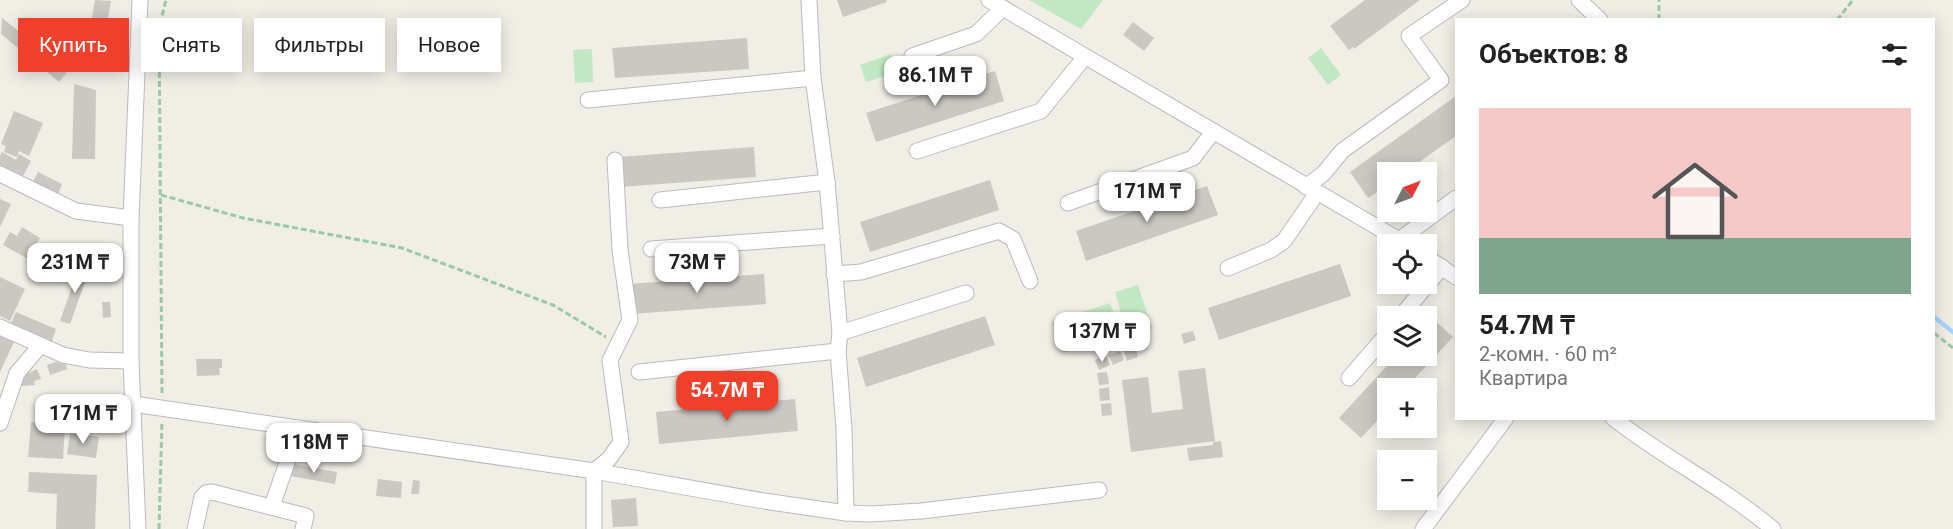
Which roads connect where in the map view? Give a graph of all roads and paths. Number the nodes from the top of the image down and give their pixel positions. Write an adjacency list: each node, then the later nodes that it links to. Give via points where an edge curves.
1 (140, 0): 27 (street)
2 (166, 0): 23 (path, via 159,28)
3 (809, 0): 15 (street)
4 (989, 0): 9 (street)
5 (1462, 0): 22 (street, via 1409,36 1441,80 1342,151)
6 (1579, 0): 10 (street)
7 (1659, 0): 11 (path)
8 (1853, 0): 12 (path)
9 (1003, 8): 13 (street, via 976,34); 14 (street)
10 (1598, 18)
11 (1659, 18)
12 (1839, 18)
13 (912, 56)
14 (1084, 58): 17 (street); 18 (street, via 1041,111)
15 (813, 78): 16 (street); 21 (street)
16 (588, 100)
17 (1213, 132): 22 (street); 26 (street, via 1193,158)
18 (917, 151)
19 (615, 160): 43 (street, via 620,250 630,320)
20 (0, 174): 27 (street, via 76,211)
21 (827, 182): 25 (street); 30 (street)
22 (1311, 190): 28 (street); 34 (street, via 1284,241)
23 (161, 195): 43 (path, via 243,218 402,248 553,305); 52 (path)
24 (1455, 199): 29 (street)
25 (660, 200)
26 (1068, 203)
27 (131, 218): 48 (street)
28 (1388, 234)
29 (1412, 234)
30 (832, 236): 31 (street); 35 (street)
31 (651, 249)
32 (1437, 264): 33 (street)
33 (1442, 267): 36 (street); 39 (street)
34 (1228, 268)
35 (834, 274): 37 (street, via 861,272 999,231 1013,239); 41 (street)
36 (1455, 276)
37 (1030, 281)
38 (966, 293): 41 (street)
39 (1409, 306)
40 (0, 327): 44 (street)
41 (840, 333): 47 (street)
42 (1935, 334): 46 (path)
43 (618, 344): 57 (street, via 610,360 621,441 609,459)
44 (40, 346): 48 (street, via 88,360); 55 (street, via 17,373)
45 (1377, 346): 50 (street)
46 (1953, 348)
47 (838, 351): 49 (street); 60 (street)
48 (131, 361): 51 (street)
49 (639, 372)
50 (1349, 378)
51 (133, 404): 52 (street); 61 (street)
52 (162, 409): 56 (street); 62 (path)
53 (1505, 420): 66 (street)
54 (1615, 420): 67 (street, via 1747,507)
55 (0, 423)
56 (299, 428): 57 (street); 59 (street)
57 (594, 471): 60 (street); 65 (street)
58 (1100, 490): 60 (street, via 921,511)
59 (272, 507): 63 (street, via 206,493); 64 (street, via 306,516)
60 (846, 513)
61 (138, 529)
62 (159, 529)
63 (195, 529)
64 (303, 529)
65 (594, 529)
66 (1423, 529)
67 (1773, 529)

